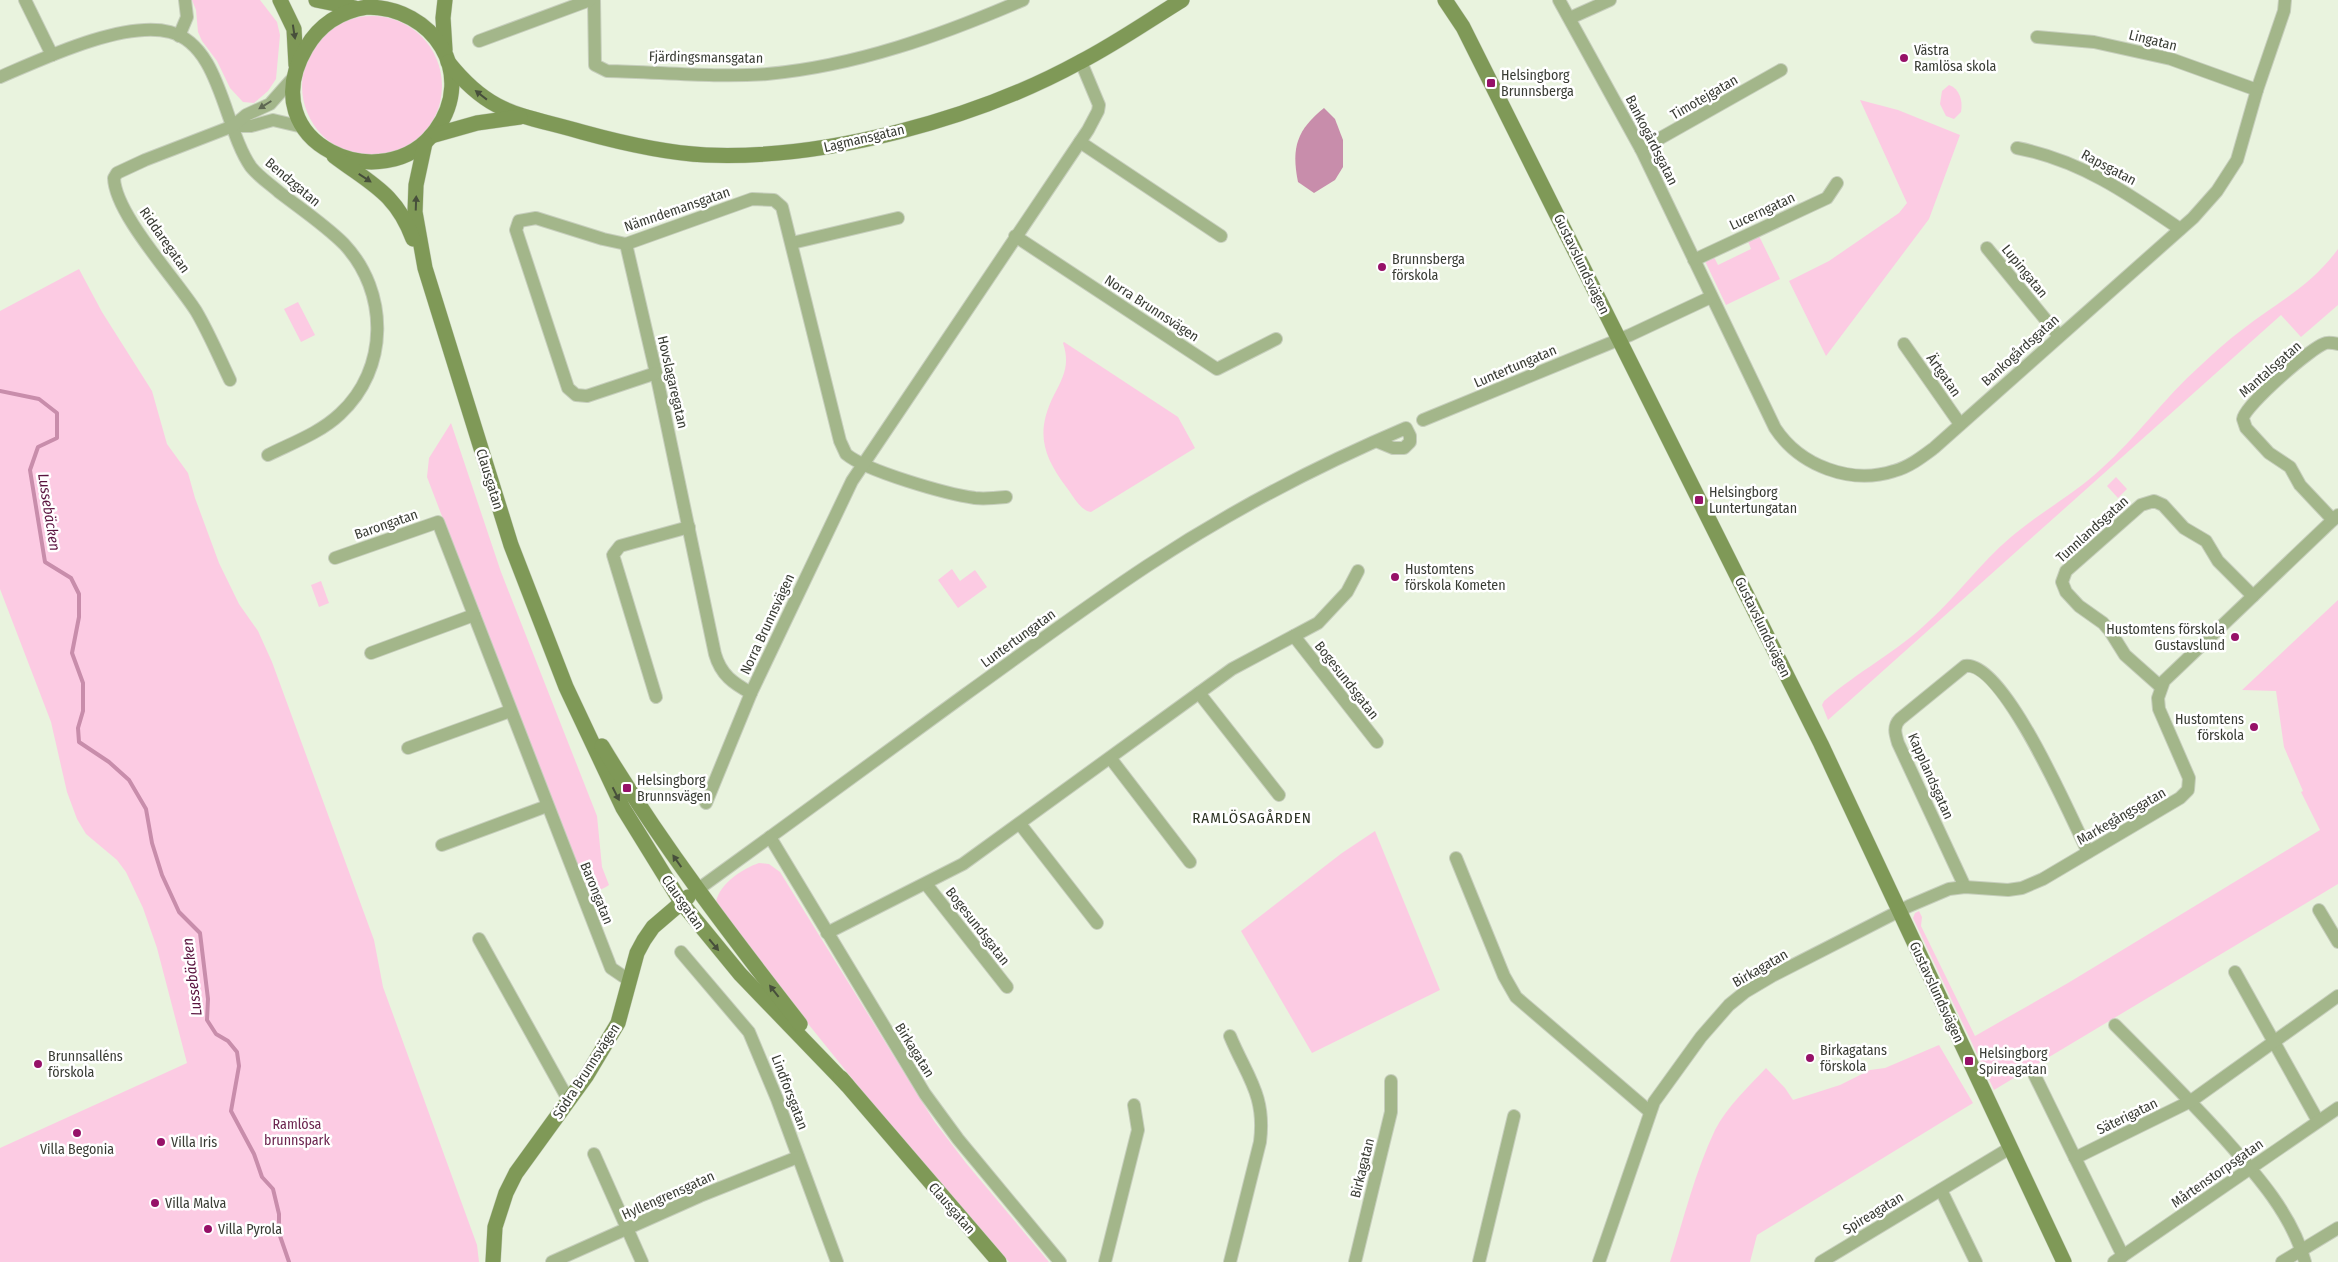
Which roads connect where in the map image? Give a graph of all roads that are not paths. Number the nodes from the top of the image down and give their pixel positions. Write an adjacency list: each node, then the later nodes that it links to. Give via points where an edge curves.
1 (26, 0): 20 (street)
2 (185, 0): 17 (street, via 187,17)
3 (280, 0): 24 (street, one-way to 24, via 294,29)
4 (316, 0): 15 (street)
5 (387, 0): 15 (street)
6 (445, 0): 21 (street, via 443,18)
7 (590, 0): 19 (street)
8 (594, 0): 9 (street, Fjärdingsmansgatan, via 594,56 595,65 600,69 746,75 818,67 872,54 935,35)
9 (1023, 0)
10 (1182, 0): 22 (street, Lagmansgatan)
11 (1445, 0): 48 (street, Gustavslundsvägen, via 1463,27)
12 (1559, 0): 16 (street, Bankogårdsgatan)
13 (1610, 0): 16 (street)
14 (2285, 0): 26 (street, Bankogårdsgatan)
15 (362, 8): 21 (street, via 405,13 431,32); 24 (street, via 337,16 322,27 310,41)
16 (1570, 18): 34 (street, Bankogårdsgatan)
17 (179, 36): 20 (street, Bendzgatan, via 161,30 140,30); 28 (street, Bendzgatan, via 190,42 205,60)
18 (2037, 37): 26 (street, Lingatan, via 2094,42 2171,59)
19 (479, 41)
20 (52, 55): 25 (street, Bendzgatan)
21 (447, 58): 27 (street, Lagmansgatan, one-way to 21, via 500,109 484,99); 30 (street, via 451,81 448,105 442,121)
22 (1081, 62): 27 (street, Lagmansgatan, via 1005,96 944,118 852,142 789,152 682,153 615,141); 31 (street, Norra Brunnsvägen, via 1099,105)
23 (1781, 70): 34 (street, Timotejgatan)
24 (294, 73): 28 (street, Riddaregatan, one-way to 28, via 270,104 246,115); 29 (street, via 294,108)
25 (0, 77)
26 (2257, 90): 37 (street, Bankogårdsgatan, via 2237,160 2218,191)
27 (522, 116): 30 (street, Lagmansgatan, via 477,123)
28 (233, 126): 29 (street, Riddaregatan, via 280,120); 52 (street, Riddaregatan, via 144,160 117,173 114,178 129,217 197,314); 56 (street, Bendzgatan, via 250,165 258,175 330,231 356,259 372,290 377,319 373,362 356,397 322,428)
29 (303, 128): 33 (street, via 314,142)
30 (428, 140): 33 (street, via 406,154 386,160 356,159); 44 (street, Clausgatan, one-way to 30, via 415,212 416,185)
31 (1080, 142): 38 (street, Norra Brunnsvägen); 39 (street)
32 (2017, 148): 37 (street, Rapsgatan, via 2045,154 2096,174)
33 (325, 149): 44 (street, Clausgatan, one-way to 44, via 393,200 406,221)
34 (1641, 149): 43 (street, Bankogårdsgatan)
35 (1837, 183): 43 (street, Lucerngatan, via 1827,198)
36 (898, 218): 40 (street)
37 (2180, 229): 46 (street, Bankogårdsgatan)
38 (1015, 236): 47 (street, Norra Brunnsvägen, via 1217,370); 57 (street, Norra Brunnsvägen)
39 (1221, 236)
40 (792, 243): 41 (street, Nämndemansgatan, via 780,204 761,198); 57 (street, Nämndemansgatan, via 840,441 846,454)
41 (626, 244): 51 (street, Hovslagaregatan); 51 (street, Nämndemansgatan, via 536,218 522,219 516,226 568,388 576,395 587,396)
42 (1987, 248): 46 (street, Lupingatan)
43 (1694, 260): 45 (street, Bankogårdsgatan)
44 (425, 268): 67 (street, Clausgatan, via 511,545)
45 (1711, 297): 48 (street); 54 (street, Bankogårdsgatan, via 1775,428 1794,449 1820,466 1850,475 1894,471 1924,455)
46 (2059, 336): 54 (street, Bankogårdsgatan)
47 (1276, 339)
48 (1618, 339): 53 (street, Luntertungatan); 90 (street, Gustavslundsvägen, via 1816,735)
49 (1904, 344): 54 (street, Ärtgatan)
50 (2338, 344): 59 (street, Mantalsgatan, via 2325,343 2302,359 2250,405 2243,418 2246,428 2269,453 2293,471 2300,485)
51 (656, 373): 60 (street, Hovslagaregatan)
52 (230, 380)
53 (1423, 420)
54 (1960, 424)
55 (1376, 441): 80 (street, Luntertungatan, via 1264,496 1148,565)
56 (268, 455)
57 (863, 463): 58 (street, via 927,486 976,498); 69 (street, Norra Brunnsvägen)
58 (1006, 497)
59 (2335, 517): 63 (street)
60 (689, 526): 69 (street, Hovslagaregatan, via 718,664 728,679); 71 (street, via 620,546 613,555)
61 (335, 558): 64 (street, Barongatan, via 438,522)
62 (1358, 570): 65 (street, Bogesundsgatan, via 1350,588 1328,615)
63 (2253, 596): 68 (street, via 2168,677); 68 (street, Tunnlandsgatan, via 2218,561 2206,541 2184,528 2156,501 2141,505 2066,570 2062,582 2068,594 2084,611 2103,623 2125,655)
64 (474, 615): 66 (street); 72 (street, Barongatan)
65 (1294, 636): 70 (street, Bogesundsgatan, via 1243,662); 73 (street, Bogesundsgatan)
66 (371, 653)
67 (566, 687): 87 (street, Clausgatan, one-way to 67, via 641,810); 88 (street, Clausgatan, one-way to 88, via 623,808)
68 (2161, 688): 82 (street, Markegångsgatan, via 2159,709 2188,773 2188,790 2174,802)
69 (751, 693): 77 (street, Norra Brunnsvägen)
70 (1199, 693): 75 (street, Bogesundsgatan); 76 (street)
71 (656, 697)
72 (510, 711): 74 (street); 78 (street, Barongatan)
73 (1377, 742)
74 (408, 748)
75 (1111, 759): 79 (street, Bogesundsgatan); 84 (street)
76 (1279, 795)
77 (706, 803)
78 (547, 806): 81 (street); 97 (street, Barongatan, via 610,968)
79 (1020, 824): 85 (street, Bogesundsgatan, via 963,864); 91 (street)
80 (770, 837): 87 (street, Luntertungatan); 92 (street, Birkagatan)
81 (442, 845)
82 (2088, 852): 86 (street, Markegångsgatan, via 2022,888); 86 (street, Kapplandsgatan, via 2026,726 2008,699 1980,669 1965,666 1900,719 1895,729 1898,742)
83 (1456, 858): 110 (street, via 1504,976 1516,997)
84 (1190, 862)
85 (926, 884): 92 (street, Bogesundsgatan); 98 (street, Bogesundsgatan)
86 (1965, 886): 90 (street, Markegångsgatan, via 1949,889)
87 (697, 890): 88 (street, Södra Brunnsvägen); 105 (street, Clausgatan, one-way to 87)
88 (681, 902): 97 (street, Södra Brunnsvägen, via 652,927 638,953); 105 (street, Clausgatan, one-way to 105, via 740,974)
89 (2319, 910): 94 (street)
90 (1899, 911): 110 (street, Birkagatan, via 1745,992 1700,1037); 113 (street, Gustavslundsvägen)
91 (1097, 922)
92 (827, 933): 128 (street, Birkagatan, via 889,1038 942,1118)
93 (479, 938): 106 (street)
94 (2338, 942)
95 (681, 952): 115 (street, Lindforsgatan, via 750,1032)
96 (2235, 972): 102 (street)
97 (630, 981): 106 (street, Södra Brunnsvägen, via 618,1023)
98 (1007, 987)
99 (2338, 996): 102 (street, Säterigatan)
100 (2115, 1026): 107 (street)
101 (1230, 1036): 130 (street, via 1258,1095 1262,1122 1260,1142)
102 (2274, 1042): 107 (street, Säterigatan); 112 (street)
103 (2034, 1074): 116 (street)
104 (1391, 1081): 131 (street, Birkagatan, via 1392,1112)
105 (847, 1085): 127 (street, Clausgatan)
106 (570, 1101): 123 (street, Södra Brunnsvägen, via 516,1173 506,1192 495,1227)
107 (2191, 1102): 116 (street, Säterigatan); 117 (street)
108 (1134, 1104): 129 (street, via 1138,1130)
109 (2338, 1108): 112 (street, Mårtenstorpsgatan)
110 (1649, 1111): 133 (street, Birkagatan)
111 (1514, 1116): 132 (street)
112 (2318, 1121): 117 (street, Mårtenstorpsgatan)
113 (2010, 1148): 118 (street, Spireagatan); 136 (street, Gustavslundsvägen)
114 (594, 1154): 120 (street)
115 (798, 1157): 120 (street, Hyllengrensgatan, via 700,1196); 126 (street, Lindforsgatan)
116 (2075, 1158): 122 (street)
117 (2251, 1168): 121 (street, via 2279,1205); 122 (street, Mårtenstorpsgatan)
118 (1941, 1190): 134 (street, Spireagatan); 135 (street)
119 (2338, 1228): 121 (street)
120 (628, 1230): 124 (street, Hyllengrensgatan); 125 (street)
121 (2302, 1249): 137 (street); 138 (street)
122 (2118, 1259)
123 (493, 1262)
124 (552, 1262)
125 (642, 1262)
126 (837, 1262)
127 (999, 1262)
128 (1060, 1262)
129 (1105, 1262)
130 (1230, 1262)
131 (1355, 1262)
132 (1480, 1262)
133 (1599, 1262)
134 (1821, 1262)
135 (1976, 1262)
136 (2064, 1262)
137 (2282, 1262)
138 (2305, 1262)

